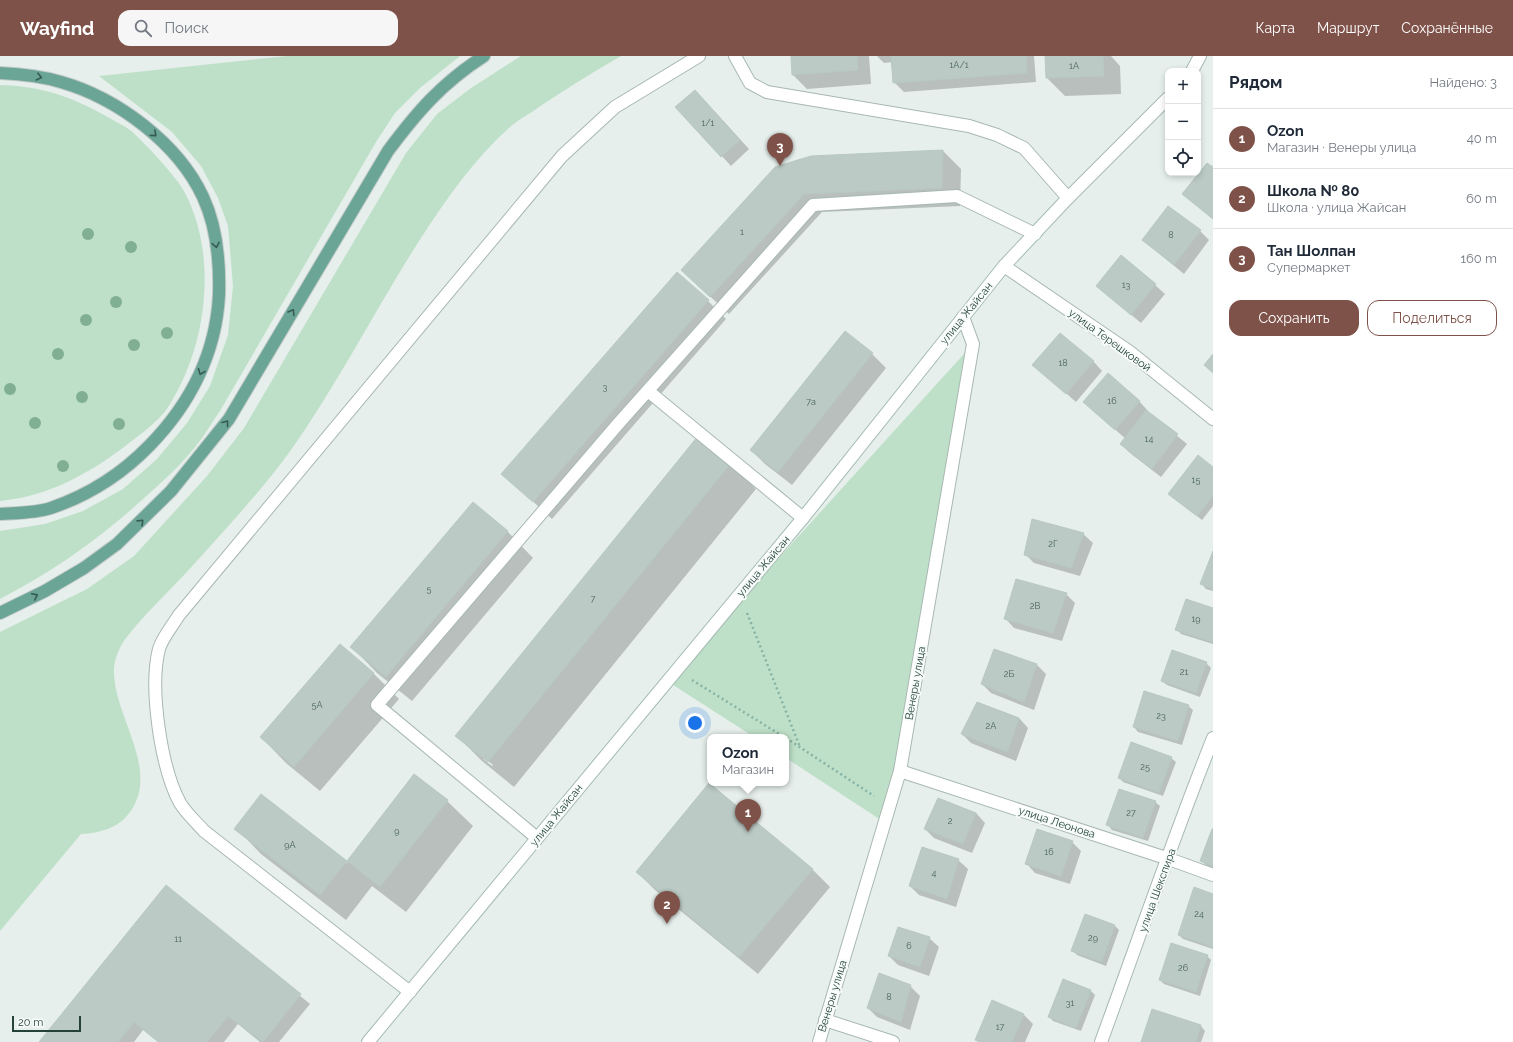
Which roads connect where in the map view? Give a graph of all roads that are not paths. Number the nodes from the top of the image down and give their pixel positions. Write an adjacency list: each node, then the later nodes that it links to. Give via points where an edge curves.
1 (484, 56): 16 (main road, one-way to 1, via 84,568 117,544 171,491 229,419 388,152 412,119 438,91)
2 (699, 56): 22 (street, via 615,107 562,156 179,615 159,647 155,671 162,746 171,780 181,804 204,831)
3 (735, 56): 8 (street, via 750,83 767,92 969,126 997,135 1024,148)
4 (1200, 56): 5 (street)
5 (1194, 68)
6 (0, 73): 14 (main road, one-way to 14, via 28,75 62,82 87,92 146,127 166,144 188,171 203,197 212,222 220,279 212,341 201,373 165,430 118,474 87,492 50,508)
7 (1165, 101): 8 (street, улица Жайсан)
8 (1068, 198): 9 (street, улица Жайсан)
9 (1035, 234): 10 (street, улица Жайсан); 12 (street, via 957,196 813,205)
10 (1004, 266): 11 (street, улица Жайсан); 13 (street, улица Терешковой, via 1130,352)
11 (963, 317): 15 (street, улица Жайсан); 18 (street, Венеры улица, via 973,344)
12 (648, 391): 15 (street); 19 (street, via 377,706)
13 (1213, 419)
14 (0, 514)
15 (803, 518): 19 (street, улица Жайсан)
16 (0, 613)
17 (1213, 738): 20 (street, улица Шекспира)
18 (900, 771): 20 (street, улица Леонова); 23 (street, Венеры улица)
19 (537, 838): 22 (street, улица Жайсан)
20 (1169, 859): 21 (street, улица Леонова); 27 (street, улица Шекспира)
21 (1213, 875)
22 (410, 992): 24 (street, улица Жайсан)
23 (825, 1020): 25 (street, Венеры улица); 26 (street)
24 (368, 1042)
25 (819, 1042)
26 (893, 1042)
27 (1101, 1042)

